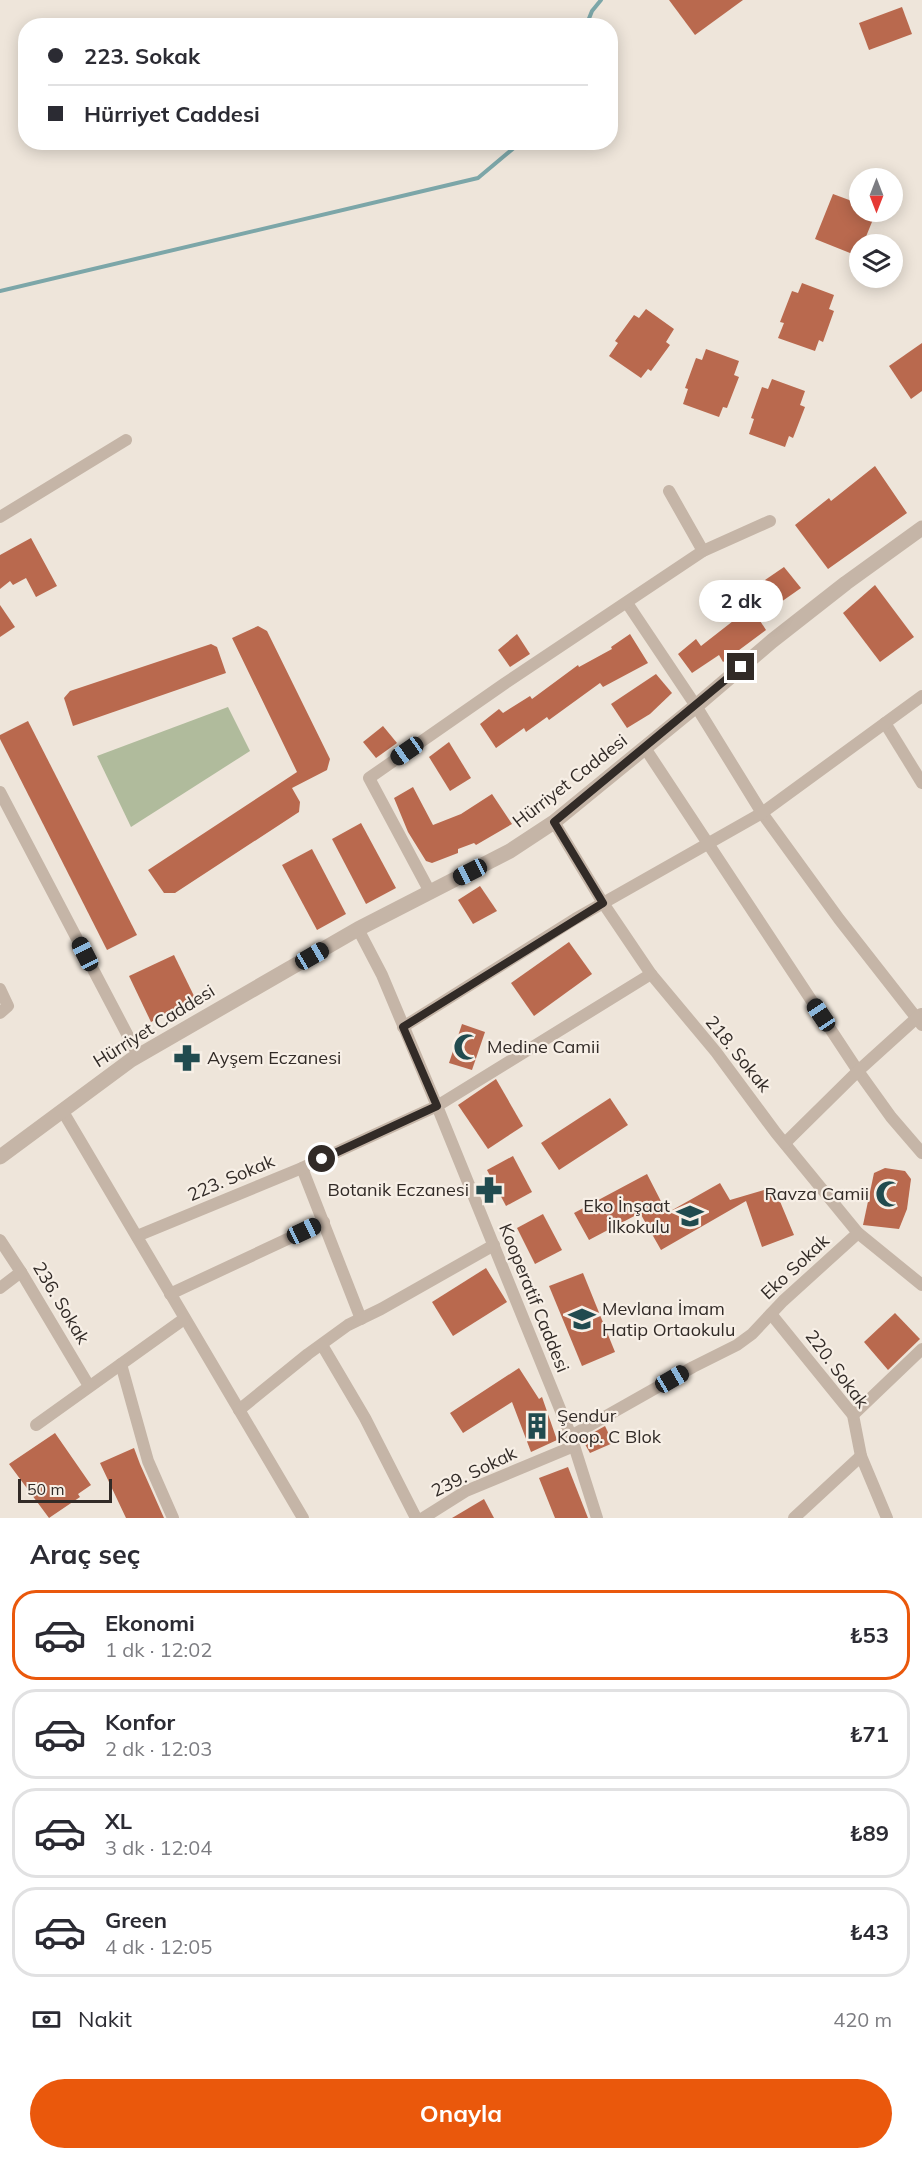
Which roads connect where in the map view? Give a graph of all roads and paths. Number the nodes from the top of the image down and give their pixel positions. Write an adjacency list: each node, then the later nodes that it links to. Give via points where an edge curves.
1 (126, 440): 3 (street)
2 (669, 491): 6 (street)
3 (0, 517)
4 (770, 521): 6 (street)
5 (922, 528): 9 (street, Hürriyet Caddesi, via 781,634)
6 (703, 551): 7 (street)
7 (627, 603): 9 (street); 17 (street, via 369,778)
8 (922, 696): 10 (street)
9 (696, 706): 11 (street, Hürriyet Caddesi); 14 (street)
10 (885, 723): 12 (street); 14 (street)
11 (645, 748): 15 (street, Hürriyet Caddesi); 16 (street)
12 (922, 783)
13 (0, 792): 25 (street)
14 (762, 813): 16 (street); 23 (street, via 839,919)
15 (554, 822): 17 (street, Hürriyet Caddesi, via 510,851); 18 (street, 218. Sokak)
16 (708, 845): 18 (street); 26 (street)
17 (430, 892): 19 (street, Hürriyet Caddesi)
18 (603, 903): 20 (street, 218. Sokak); 24 (street)
19 (358, 929): 24 (street, Kooperatif Caddesi); 25 (street, Hürriyet Caddesi)
20 (651, 974): 27 (street, 223. Sokak); 29 (street, 218. Sokak)
21 (0, 989): 22 (street, via 8,1006)
22 (0, 1013)
23 (920, 1019): 26 (street)
24 (403, 1027): 27 (street, Kooperatif Caddesi)
25 (138, 1056): 28 (street, Hürriyet Caddesi)
26 (858, 1071): 29 (street); 30 (street)
27 (437, 1106): 32 (street, 223. Sokak); 37 (street, Kooperatif Caddesi)
28 (62, 1110): 31 (street, Hürriyet Caddesi); 35 (street)
29 (785, 1143): 34 (street, 218. Sokak)
30 (922, 1153)
31 (0, 1157)
32 (302, 1168): 33 (street); 35 (street, 223. Sokak)
33 (324, 1222): 41 (street); 44 (street)
34 (858, 1233): 39 (street, 218. Sokak); 42 (street, Eko Sokak)
35 (138, 1236): 41 (street)
36 (0, 1240): 38 (street, 236. Sokak)
37 (494, 1245): 44 (street); 52 (street, Kooperatif Caddesi)
38 (21, 1272): 40 (street); 48 (street, 236. Sokak)
39 (922, 1285)
40 (0, 1288)
41 (170, 1294): 43 (street)
42 (771, 1314): 50 (street, 220. Sokak); 52 (street, Eko Sokak, via 737,1345 693,1367)
43 (184, 1319): 47 (street); 49 (street)
44 (361, 1319): 45 (street)
45 (322, 1345): 49 (street); 56 (street)
46 (922, 1349): 50 (street)
47 (121, 1364): 48 (street); 54 (street, via 148,1461)
48 (89, 1386): 51 (street)
49 (239, 1410): 55 (street)
50 (853, 1415): 53 (street, 220. Sokak)
51 (36, 1425)
52 (572, 1441): 57 (street, 239. Sokak, via 466,1491); 58 (street, Kooperatif Caddesi)
53 (861, 1456): 59 (street); 60 (street, 220. Sokak)
54 (174, 1518)
55 (303, 1518)
56 (416, 1518)
57 (423, 1518)
58 (597, 1518)
59 (794, 1518)
60 (887, 1518)

